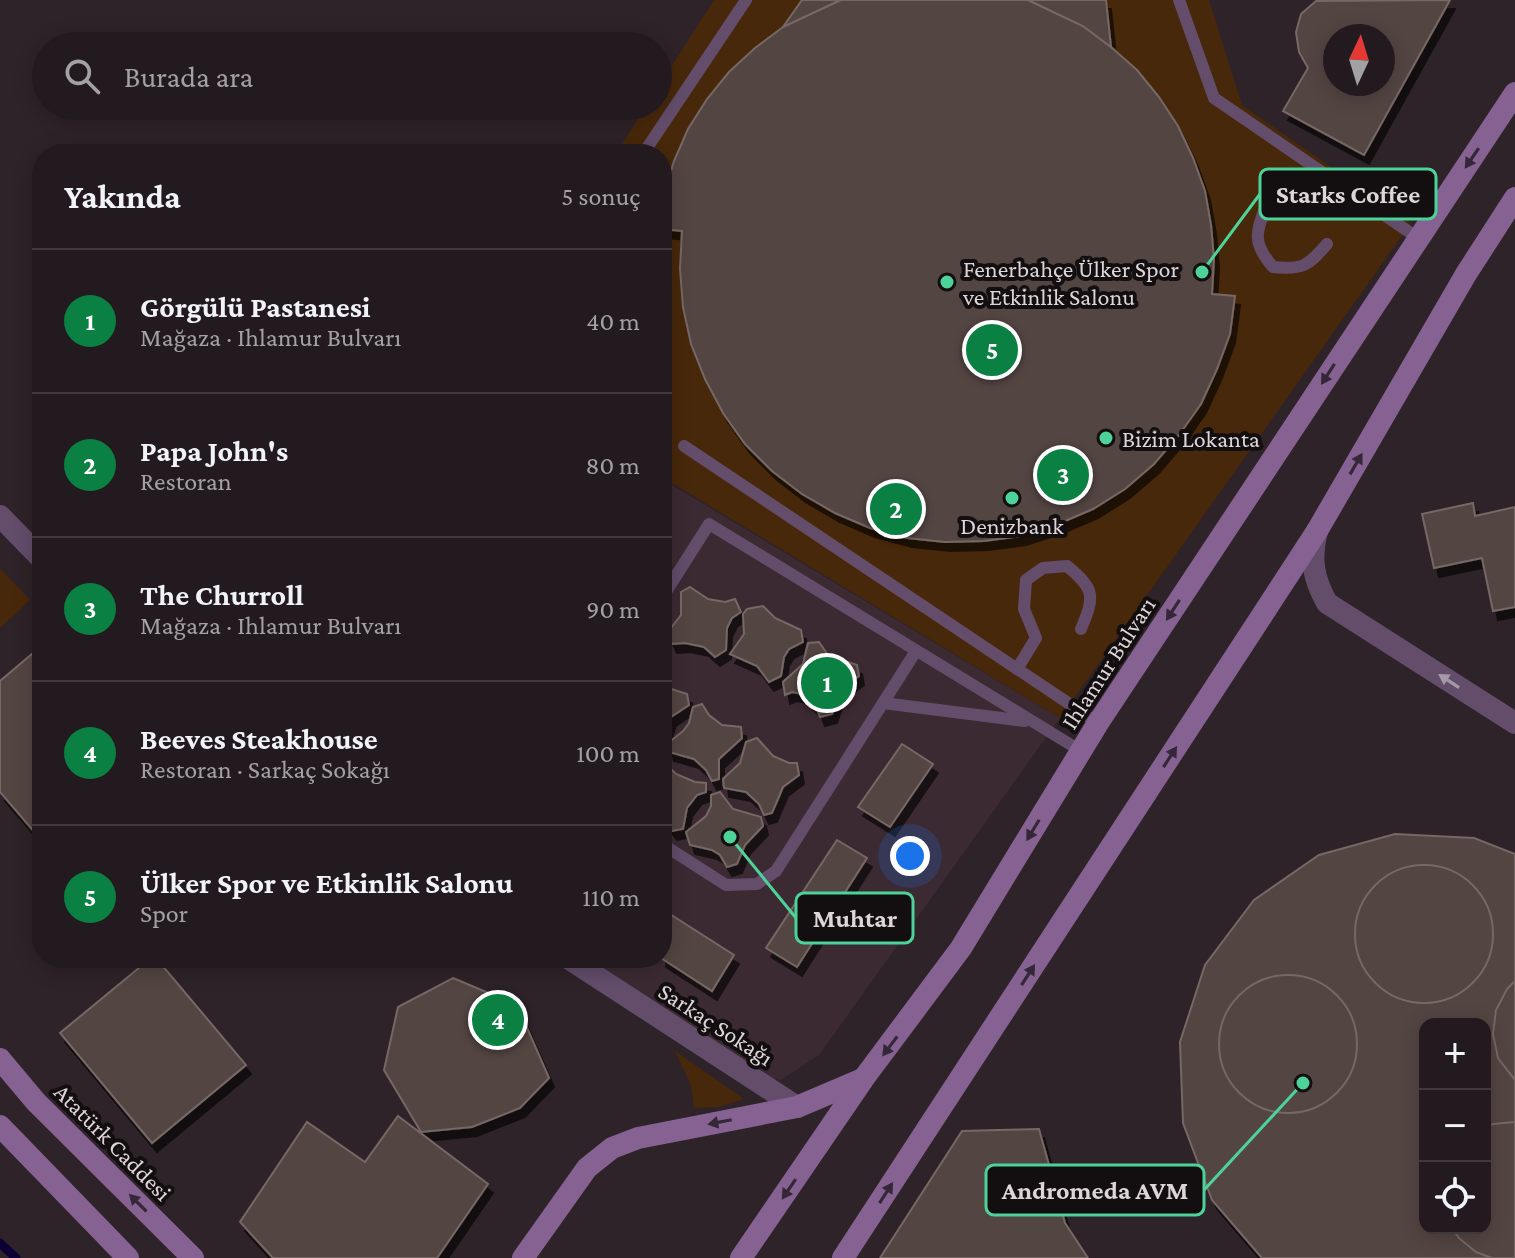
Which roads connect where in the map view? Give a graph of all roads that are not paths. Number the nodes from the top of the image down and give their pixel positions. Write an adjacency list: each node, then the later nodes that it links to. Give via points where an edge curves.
1 (746, 0): 4 (lane)
2 (1179, 0): 8 (lane, via 1214,98)
3 (1515, 93): 9 (main road, Ihlamur Bulvarı, one-way to 9)
4 (672, 111)
5 (666, 120): 6 (lane)
6 (650, 144)
7 (1515, 198): 13 (main road, one-way to 7)
8 (1374, 207): 9 (lane); 10 (lane, via 1283,198 1266,206 1257,227 1259,251 1273,267 1310,264)
9 (1418, 238): 21 (main road, Ihlamur Bulvarı, one-way to 21)
10 (1327, 244)
11 (684, 446): 18 (lane)
12 (0, 516): 14 (street)
13 (1317, 531): 22 (street, one-way to 13, via 1327,603 1315,582 1312,552); 34 (main road, one-way to 13)
14 (32, 549)
15 (672, 582): 17 (lane, via 709,524)
16 (1081, 629): 18 (lane, via 1092,604 1086,582 1067,566 1043,568 1026,580 1024,609 1036,638)
17 (916, 651): 19 (lane); 20 (lane)
18 (1017, 669): 21 (lane)
19 (883, 703): 20 (lane); 24 (lane, via 776,871 757,884 726,885)
20 (1033, 722): 23 (lane)
21 (1098, 723): 23 (main road, Ihlamur Bulvarı)
22 (1515, 723)
23 (1081, 751): 27 (main road, Ihlamur Bulvarı, one-way to 27, via 961,948)
24 (672, 850)
25 (583, 968): 28 (street, Sarkaç Sokağı)
26 (0, 1059): 31 (main road, Atatürk Caddesi, one-way to 26, via 36,1102)
27 (864, 1078): 28 (main road); 33 (main road, Ihlamur Bulvarı, one-way to 33)
28 (797, 1107): 32 (main road, one-way to 32, via 638,1138 612,1148 587,1168)
29 (0, 1126): 30 (main road)
30 (128, 1258)
31 (193, 1258)
32 (523, 1258)
33 (741, 1258)
34 (843, 1258)

